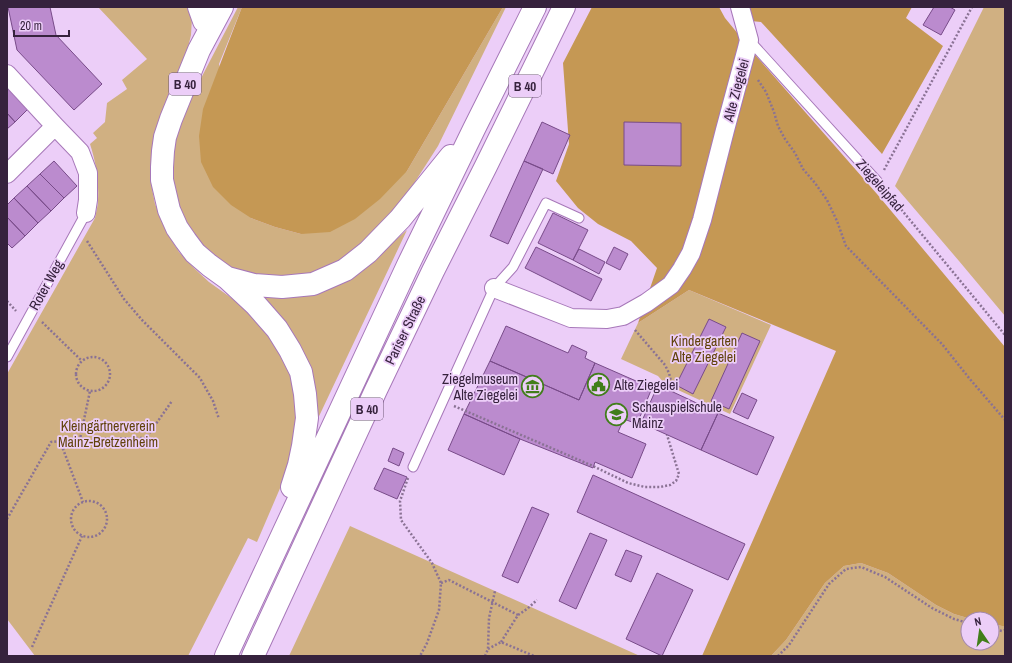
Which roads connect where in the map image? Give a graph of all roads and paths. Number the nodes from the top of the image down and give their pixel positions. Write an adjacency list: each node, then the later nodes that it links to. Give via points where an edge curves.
1 (222, 7): 8 (highway, B 40)
2 (535, 7): 12 (highway, Pariser Straße / B 40)
3 (564, 7): 51 (highway, Pariser Straße / B 40, via 433,271)
4 (740, 7): 7 (street, Alte Ziegelei)
5 (972, 7): 14 (path)
6 (203, 12): 8 (highway, B 40)
7 (749, 40): 9 (street, Alte Ziegelei); 14 (lane, Ziegeleipfad)
8 (199, 50): 18 (highway, B 40, via 165,137 162,180 169,210 177,228 195,252)
9 (744, 59): 21 (street, Alte Ziegelei, via 691,253 670,285); 30 (path, via 766,92 785,139 803,169 827,200 846,246 942,344)
10 (7, 74): 11 (street)
11 (55, 126): 13 (street); 15 (street, via 80,152 84,160 89,186)
12 (474, 129): 18 (highway, B 40, via 400,219 368,252 345,270 313,284 282,287 254,285); 38 (highway, Pariser Straße / B 40)
13 (7, 174)
14 (878, 182): 22 (path, Ziegeleipfad)
15 (86, 213): 17 (lane, Roter Weg)
16 (579, 218): 19 (lane, via 546,203 514,267)
17 (75, 232): 20 (lane, Roter Weg); 29 (path, via 88,242 124,300 200,378)
18 (227, 278): 38 (highway, B 40, via 256,304 277,329 301,372 305,394 307,418 299,465)
19 (494, 288): 21 (street, Alte Ziegelei, via 571,318 607,319); 28 (lane)
20 (32, 312): 23 (lane, Roter Weg); 24 (path)
21 (623, 316): 26 (path, via 665,365 670,373)
22 (1005, 335)
23 (7, 358)
24 (82, 361): 25 (path, via 76,370 77,382 85,390); 25 (path, via 92,357 98,358 109,369 106,385)
25 (90, 391): 32 (path)
26 (674, 393)
27 (172, 401): 32 (path, via 146,438)
28 (443, 401): 31 (path, via 628,482 645,487 670,485 676,481 679,474); 34 (lane)
29 (219, 419)
30 (1005, 420)
31 (667, 435)
32 (80, 439): 33 (path)
33 (59, 441): 35 (path); 36 (path, via 51,442)
34 (413, 467): 39 (path, via 400,501 401,520 432,563)
35 (83, 502): 37 (path, via 71,516 73,528); 37 (path, via 100,504 107,519 99,535)
36 (7, 519)
37 (82, 536): 48 (path)
38 (262, 577): 50 (highway, Pariser Straße / B 40)
39 (441, 583): 42 (path, via 449,580); 52 (path, via 439,610)
40 (495, 591): 42 (path)
41 (537, 600): 43 (path)
42 (492, 602): 43 (path); 49 (path)
43 (518, 615): 47 (path)
44 (960, 621): 55 (path, via 932,608 886,577 861,568 846,569 829,584 789,645)
45 (1003, 631): 46 (path)
46 (1005, 635)
47 (501, 642): 49 (path); 54 (path)
48 (32, 647)
49 (488, 649): 53 (path)
50 (226, 656)
51 (253, 656)
52 (420, 656)
53 (485, 656)
54 (534, 656)
55 (778, 656)

